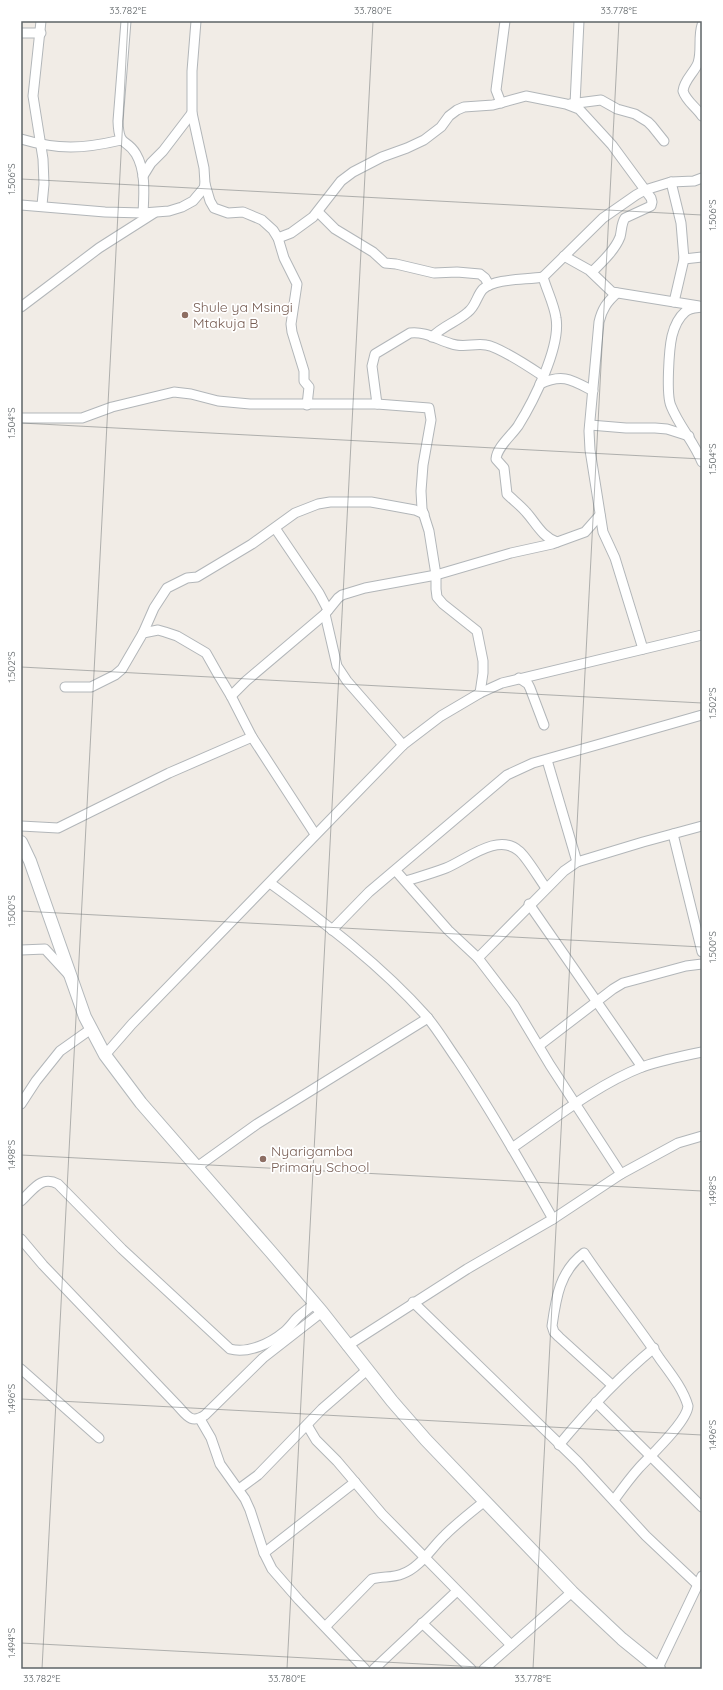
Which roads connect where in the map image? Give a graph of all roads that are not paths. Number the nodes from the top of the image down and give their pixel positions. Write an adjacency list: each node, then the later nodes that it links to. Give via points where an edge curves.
1 (42, 21): 8 (street)
2 (126, 21): 14 (street, via 118,121)
3 (196, 21): 11 (street)
4 (504, 21): 9 (street, via 496,90)
5 (579, 21): 10 (street)
6 (702, 25): 12 (street, via 698,63 683,91)
7 (21, 33): 8 (street)
8 (41, 33): 16 (street, via 33,96)
9 (501, 103): 10 (street, via 526,96); 25 (street, via 456,110 424,140 353,172 341,181)
10 (571, 104): 15 (street, via 601,100 648,122); 21 (street, via 594,124)
11 (192, 113): 17 (street); 20 (street)
12 (702, 116)
13 (21, 139): 16 (street)
14 (121, 140): 16 (street, via 86,147); 17 (street, via 137,155)
15 (664, 140)
16 (42, 145): 23 (street)
17 (143, 176): 26 (street)
18 (702, 178): 19 (street)
19 (671, 182): 21 (street); 30 (street, via 681,223)
20 (205, 184): 24 (street, via 193,202 176,209); 27 (street, via 214,208 228,213 243,212 262,220)
21 (645, 190): 28 (street, via 603,218); 31 (street, via 652,202 651,206 625,218 617,242)
22 (21, 205): 23 (street)
23 (42, 205): 26 (street, via 105,212)
24 (157, 211): 26 (street); 36 (street, via 99,248)
25 (318, 212): 27 (street, via 299,228); 33 (street, via 335,229 373,252 385,263 434,273 480,274)
26 (143, 213)
27 (278, 238): 42 (street, via 284,258 297,284 291,324 304,372 304,382 309,386)
28 (564, 256): 31 (street); 32 (street)
29 (702, 257): 30 (street)
30 (684, 259): 35 (street)
31 (592, 272): 34 (street, via 607,289)
32 (543, 277): 33 (street, via 506,280); 39 (street, via 556,319 554,341)
33 (489, 285): 38 (street, via 482,291 470,312 442,328)
34 (617, 294): 35 (street); 40 (street, via 602,310)
35 (674, 302): 37 (street)
36 (21, 307)
37 (702, 307): 45 (street, via 690,309 682,315 675,327 671,344 668,396 671,407)
38 (432, 337): 39 (street, via 453,345 488,346); 41 (street, via 422,333 410,334 375,354 372,366)
39 (542, 380): 40 (street, via 558,378 574,381); 50 (street, via 518,425 498,451 496,459 504,468 507,494 527,513 543,534)
40 (593, 391): 44 (street)
41 (377, 404): 42 (street); 47 (street, via 427,407 431,410 421,491)
42 (307, 405): 43 (street, via 218,401 174,392 112,407 82,418)
43 (21, 418)
44 (590, 425): 45 (street, via 667,429); 48 (street, via 590,450)
45 (689, 436): 46 (street)
46 (702, 462)
47 (424, 514): 49 (street, via 370,502 330,502 295,513); 51 (street)
48 (600, 515): 50 (street, via 585,532); 55 (street, via 603,532 615,558)
49 (275, 528): 52 (street, via 319,593); 53 (street, via 197,577 187,578 167,588 154,608)
50 (557, 542): 51 (street)
51 (436, 575): 52 (street, via 347,593 338,598); 58 (street, via 437,597 477,631 483,661)
52 (327, 612): 59 (street); 63 (street, via 337,666 347,681)
53 (143, 633): 57 (street, via 122,669 115,675 91,687); 59 (street, via 158,630 166,632 203,650)
54 (702, 635): 55 (street)
55 (643, 649): 56 (street)
56 (519, 678): 58 (street); 61 (street, via 528,684)
57 (66, 687)
58 (480, 693): 63 (street, via 441,716)
59 (232, 696): 62 (street)
60 (702, 715): 64 (street)
61 (544, 725)
62 (252, 737): 65 (street, via 169,773 58,828); 67 (street)
63 (404, 745): 67 (street)
64 (547, 760): 70 (street); 71 (street, via 533,763 507,775)
65 (21, 826)
66 (702, 826): 68 (street)
67 (315, 834): 73 (street)
68 (673, 834): 70 (street); 78 (street)
69 (21, 842): 81 (street)
70 (577, 862): 74 (street)
71 (396, 871): 72 (street); 76 (street, via 369,892)
72 (406, 881): 74 (street, via 447,868 481,849 507,845 520,851); 79 (street, via 448,930)
73 (270, 883): 76 (street); 87 (street)
74 (546, 888): 75 (street)
75 (529, 904): 79 (street); 82 (street)
76 (332, 930): 83 (street, via 400,988)
77 (21, 950): 81 (street, via 45,949)
78 (702, 952): 80 (street)
79 (478, 958): 85 (street, via 514,1005)
80 (698, 964): 82 (street, via 623,983)
81 (70, 976): 84 (street)
82 (598, 1002): 85 (street); 88 (street)
83 (428, 1018): 92 (street); 93 (street, via 256,1124)
84 (91, 1029): 87 (street); 89 (street, via 60,1051)
85 (540, 1045): 90 (street)
86 (702, 1052): 88 (street)
87 (105, 1055): 93 (street, via 141,1103)
88 (642, 1067): 90 (street)
89 (21, 1104)
90 (575, 1104): 92 (street); 94 (street)
91 (702, 1136): 94 (street, via 678,1143)
92 (512, 1148): 96 (street)
93 (197, 1167): 99 (street)
94 (621, 1174): 96 (street)
95 (21, 1201): 99 (street, via 41,1182 52,1180 58,1184 122,1249 230,1349 246,1350 275,1338 298,1317)
96 (553, 1220): 98 (street, via 467,1268)
97 (21, 1239): 106 (street, via 189,1418)
98 (413, 1302): 100 (street); 109 (street)
99 (318, 1308): 100 (street); 106 (street)
100 (347, 1346): 103 (street)
101 (654, 1348): 104 (street); 104 (street, via 584,1253 574,1260 560,1286 552,1326 554,1332); 110 (street, via 678,1385 688,1409 680,1423)
102 (21, 1368): 108 (street)
103 (367, 1370): 107 (street); 114 (street, via 426,1440)
104 (612, 1385): 105 (street)
105 (596, 1402): 109 (street); 110 (street)
106 (200, 1419): 112 (street, via 211,1438 220,1464)
107 (307, 1425): 111 (street, via 316,1440); 112 (street, via 258,1475)
108 (99, 1438)
109 (559, 1445): 113 (street)
110 (651, 1457): 113 (street); 115 (street)
111 (354, 1482): 116 (street); 117 (street)
112 (239, 1489): 116 (street, via 250,1510)
113 (614, 1500): 119 (street, via 646,1536)
114 (484, 1501): 117 (street, via 444,1535); 121 (street)
115 (702, 1508)
116 (264, 1553): 123 (street, via 282,1582)
117 (424, 1558): 120 (street); 123 (street, via 403,1574 372,1579)
118 (702, 1576): 119 (street)
119 (698, 1585): 129 (street)
120 (458, 1591): 122 (street); 124 (street)
121 (572, 1592): 124 (street); 129 (street, via 622,1639)
122 (422, 1623): 126 (street); 127 (street)
123 (326, 1626): 125 (street)
124 (511, 1645): 128 (street)
125 (365, 1669)
126 (374, 1669)
127 (471, 1669)
128 (484, 1669)
129 (659, 1669)

